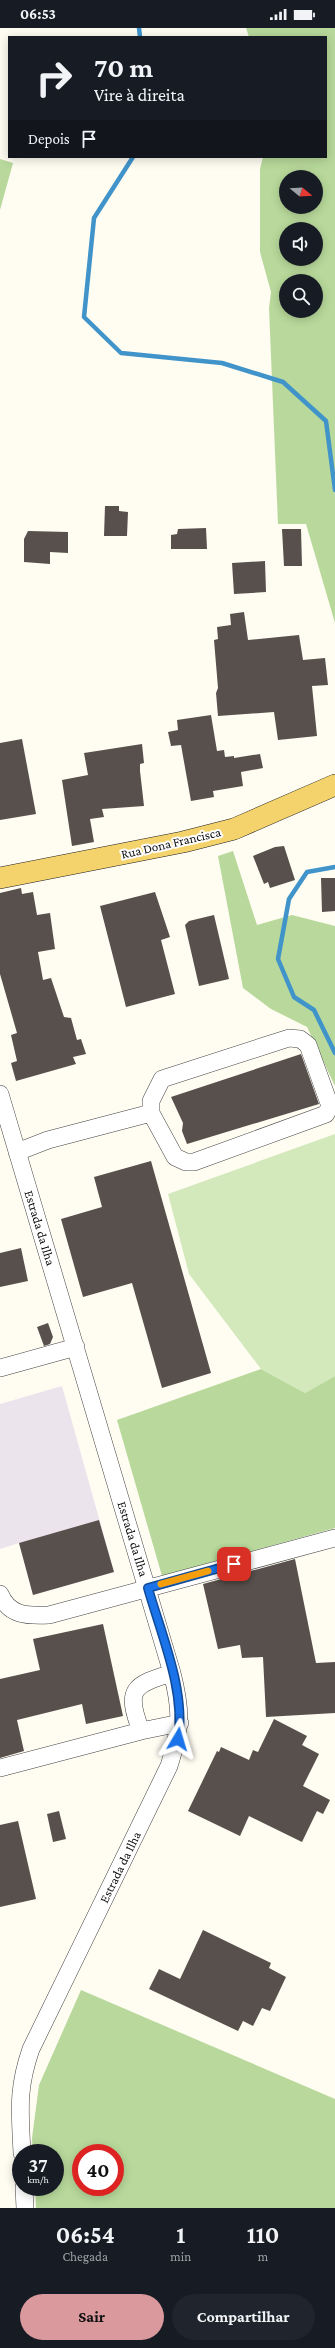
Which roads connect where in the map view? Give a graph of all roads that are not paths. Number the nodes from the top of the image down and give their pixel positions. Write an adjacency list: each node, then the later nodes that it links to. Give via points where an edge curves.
1 (335, 785): 2 (main road, Rua Dona Francisca, via 234,829 183,842)
2 (0, 878)
3 (0, 1094): 5 (street, Estrada da Ilha)
4 (151, 1113): 4 (street, via 175,1157 186,1162 194,1162 326,1114 330,1106 308,1045 300,1039 289,1038 162,1079 151,1101); 5 (street, via 48,1140)
5 (17, 1152): 6 (street, Estrada da Ilha)
6 (76, 1347): 7 (street); 9 (street, Estrada da Ilha)
7 (0, 1368)
8 (335, 1538): 9 (street)
9 (148, 1588): 10 (street, via 49,1615 30,1616 5,1605); 11 (street, Estrada da Ilha)
10 (0, 1594)
11 (172, 1672): 12 (street, Estrada da Ilha, via 178,1695); 13 (street, via 143,1682 137,1690 133,1698 134,1712)
12 (180, 1722): 13 (street); 15 (street, Estrada da Ilha, via 169,1766 31,2049 22,2074 19,2097)
13 (141, 1731): 14 (street)
14 (0, 1768)
15 (22, 2144)
16 (24, 2196): 17 (street)
17 (25, 2208)

